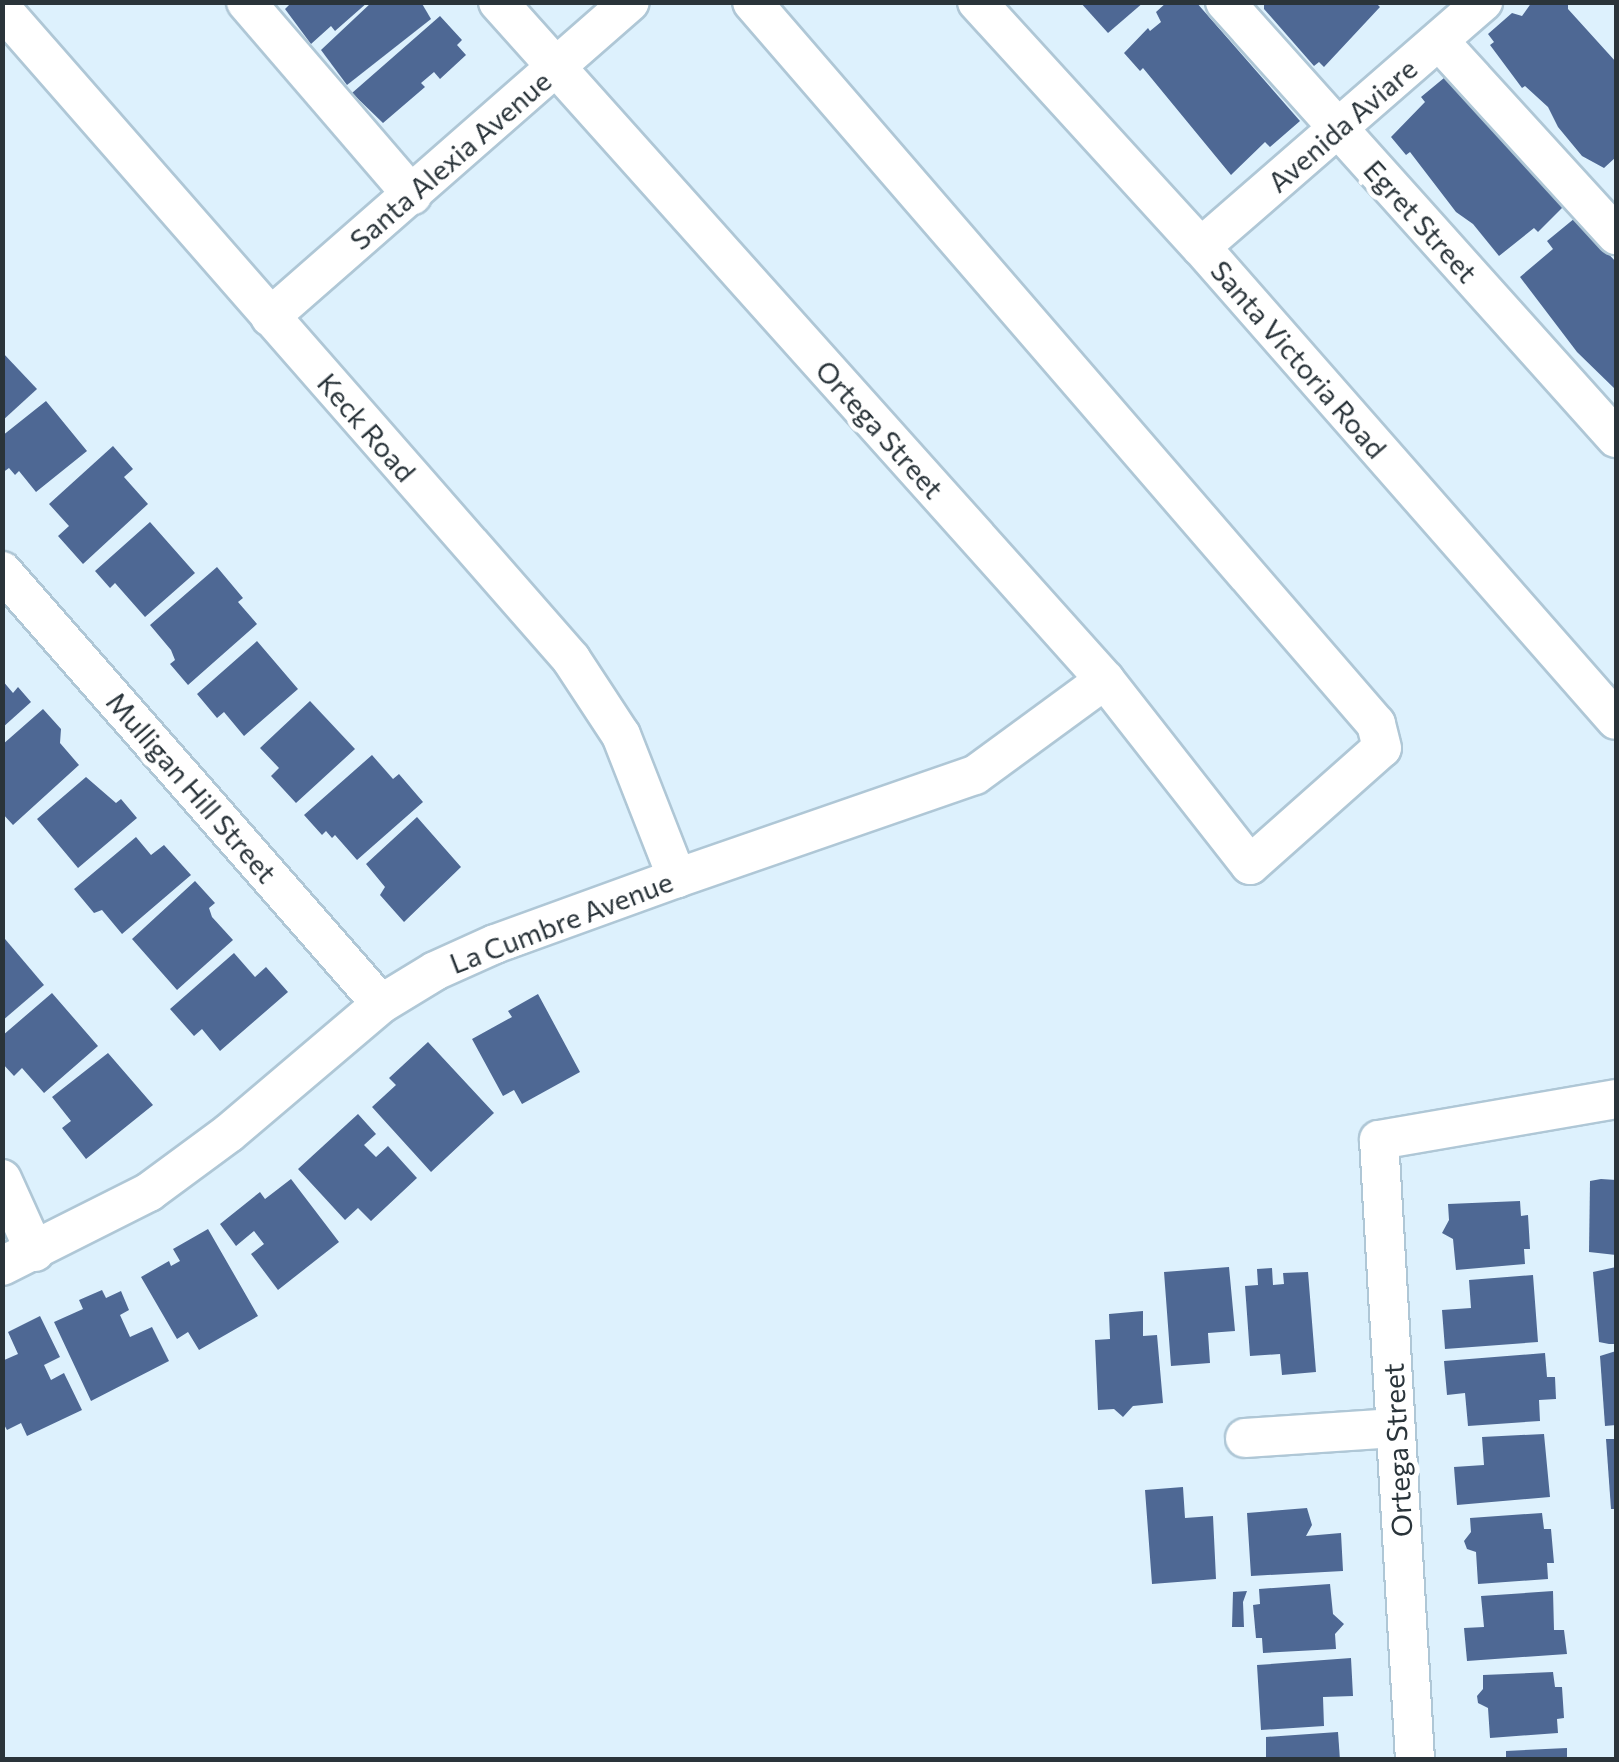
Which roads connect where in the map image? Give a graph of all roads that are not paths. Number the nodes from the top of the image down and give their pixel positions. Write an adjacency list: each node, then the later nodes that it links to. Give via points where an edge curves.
1 (246, 2): 12 (street)
2 (498, 2): 10 (street, Ortega Street)
3 (630, 2): 10 (street, Santa Alexia Avenue)
4 (752, 2): 18 (street, Ortega Street, via 1376,724 1382,748 1250,865)
5 (978, 2): 14 (street, Santa Victoria Road)
6 (1225, 2): 11 (street, Egret Street)
7 (1483, 2): 9 (street, Avenida Aviare)
8 (8, 27): 15 (street, Keck Road)
9 (1439, 41): 11 (street, Avenida Aviare); 13 (street)
10 (554, 68): 12 (street, Santa Alexia Avenue); 18 (street, Ortega Street)
11 (1338, 128): 14 (street, Avenida Aviare); 16 (street, Egret Street)
12 (412, 194): 15 (street, Santa Alexia Avenue)
13 (1616, 235)
14 (1201, 247): 19 (street, Santa Victoria Road)
15 (270, 317): 20 (street, Keck Road, via 600,699 638,772)
16 (1616, 438)
17 (2, 571): 21 (street, Mulligan Hill Street)
18 (1105, 680): 20 (street, La Cumbre Avenue, via 975,775)
19 (1616, 720)
20 (676, 878): 21 (street, La Cumbre Avenue, via 495,944)
21 (380, 1004): 24 (street, La Cumbre Avenue, via 180,1171)
22 (1616, 1098): 25 (street, Ortega Street, via 1379,1140)
23 (2, 1179): 24 (street)
24 (19, 1259)
25 (1396, 1428): 26 (street); 27 (street, Ortega Street)
26 (1245, 1438)
27 (1415, 1760)

